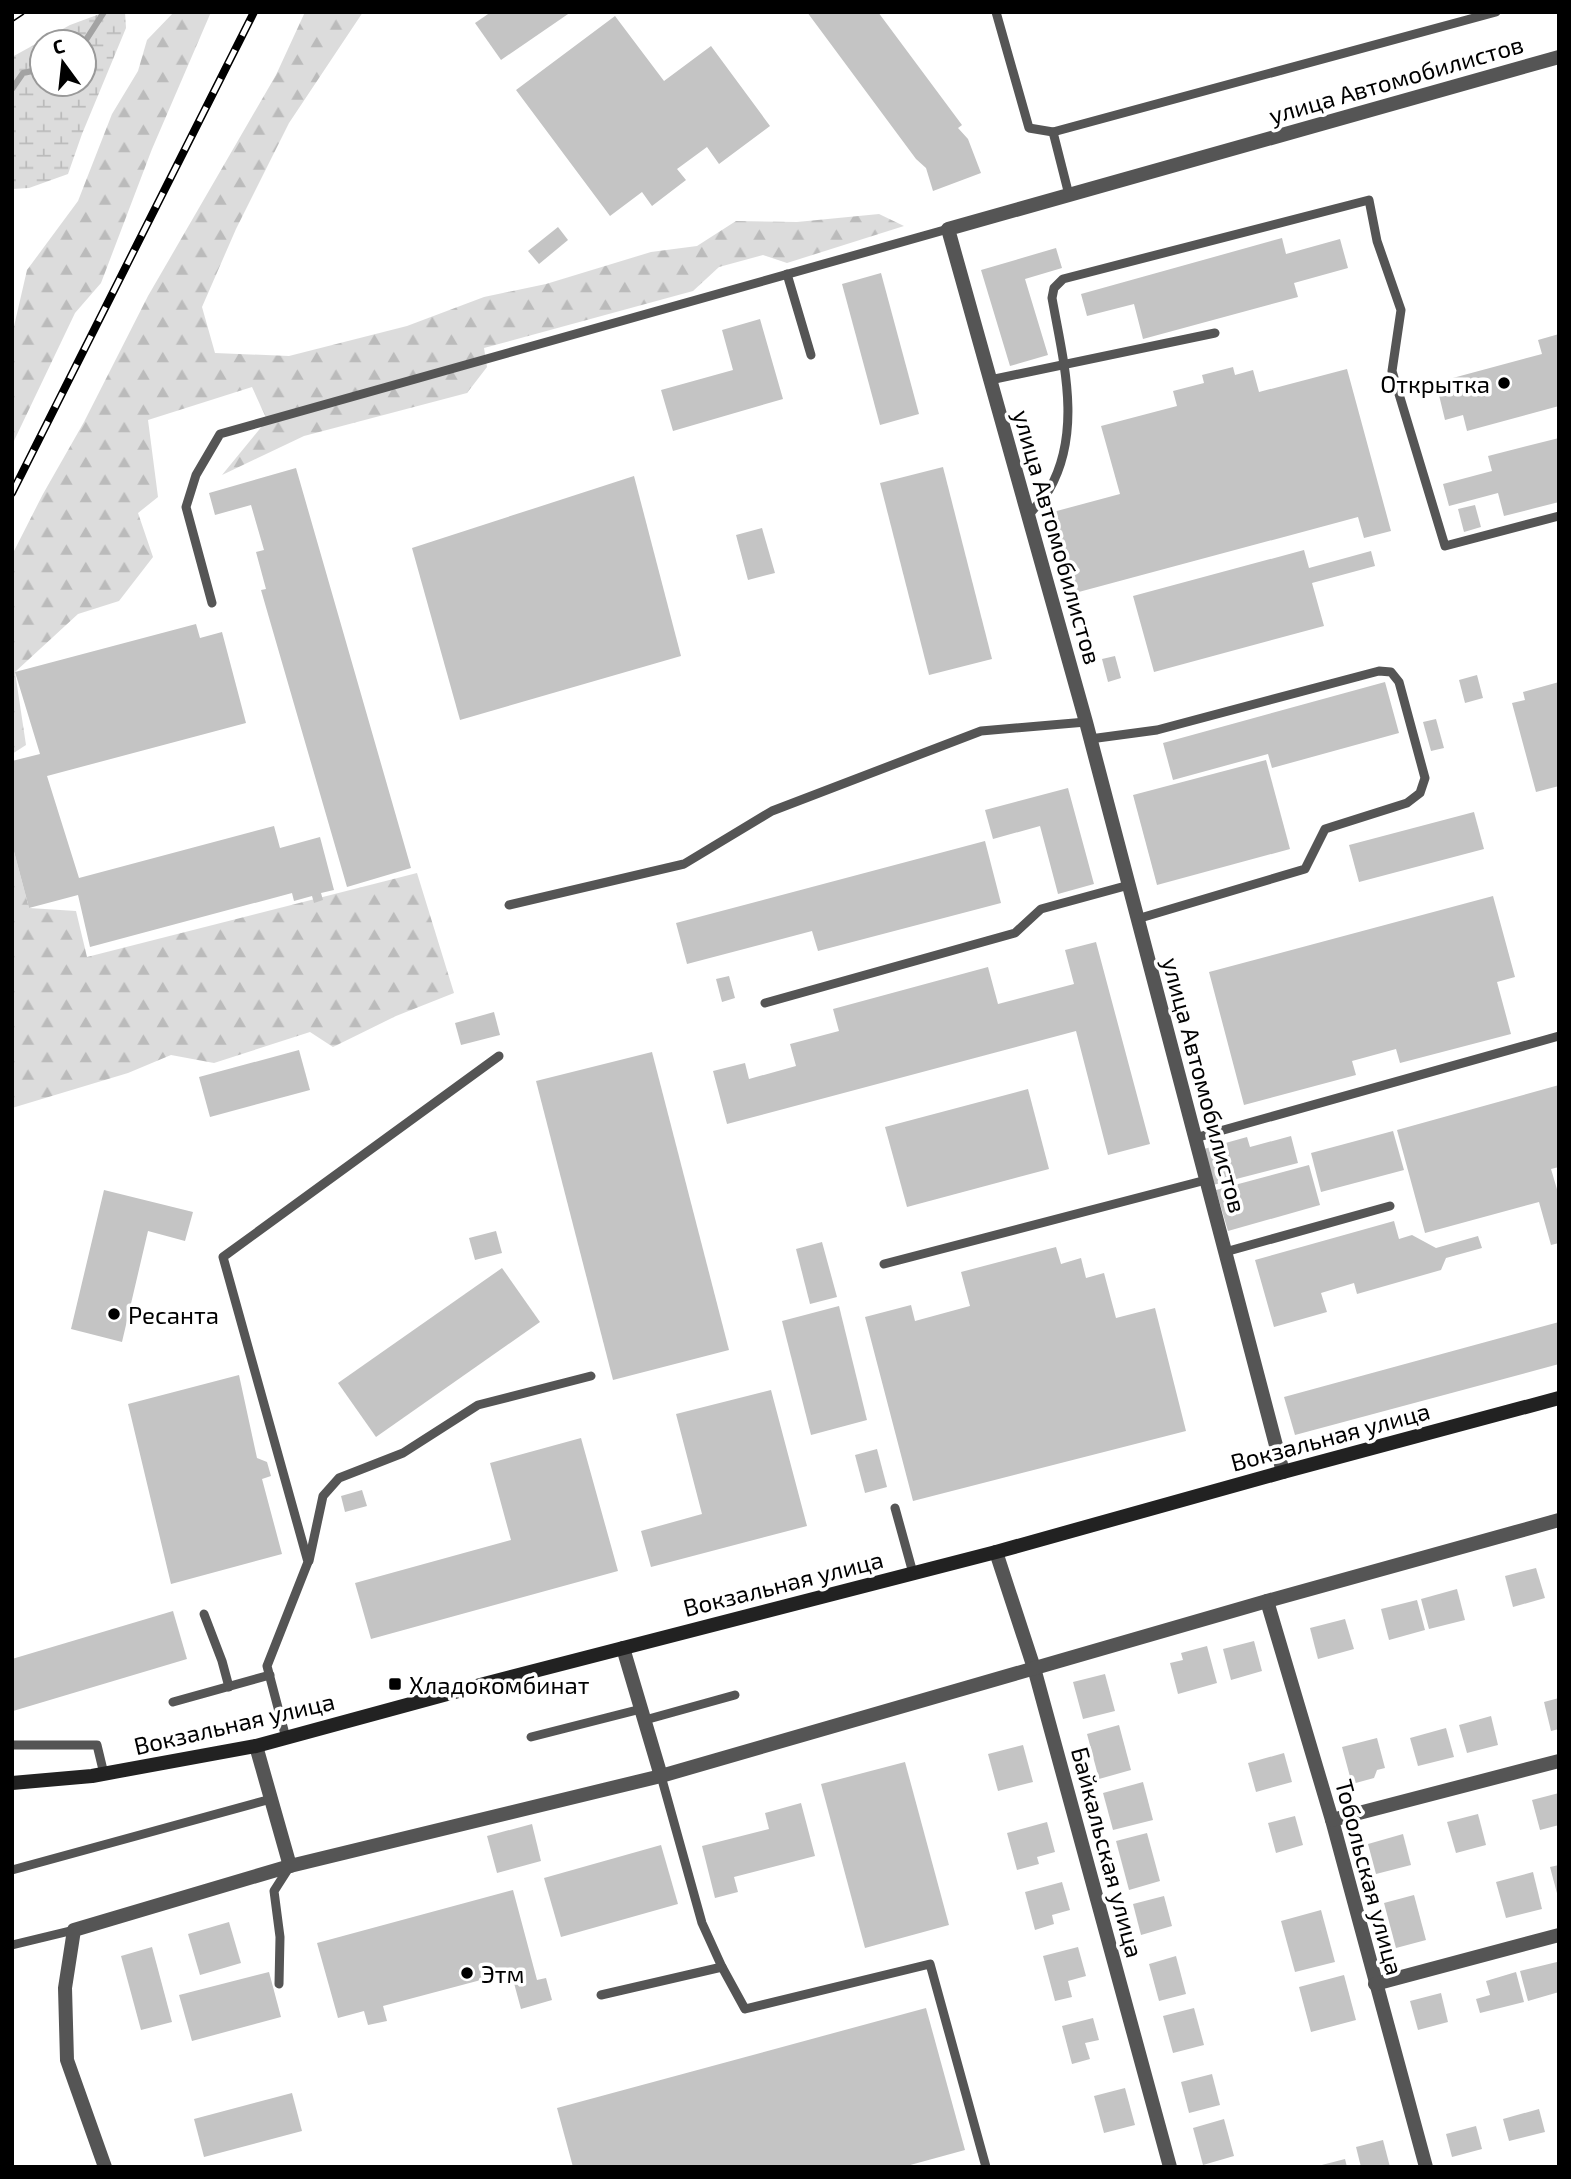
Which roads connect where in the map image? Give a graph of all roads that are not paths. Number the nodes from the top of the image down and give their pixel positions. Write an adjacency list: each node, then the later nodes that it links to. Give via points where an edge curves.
1 (996, 12): 4 (lane, via 1029,128)
2 (1496, 12): 4 (lane)
3 (1559, 57): 5 (street, улица Автомобилистов)
4 (1053, 132): 5 (lane)
5 (1069, 195): 6 (street, улица Автомобилистов)
6 (948, 229): 7 (lane); 11 (street, улица Автомобилистов)
7 (787, 274): 9 (lane); 14 (lane, via 220,434 196,475 186,507)
8 (1215, 333): 10 (lane)
9 (811, 355)
10 (1064, 363): 11 (lane); 12 (lane, via 1069,401 1065,452 1049,490); 13 (lane, via 1052,298 1063,279 1369,200 1377,241 1401,310 1392,371 1445,546)
11 (990, 380): 12 (street, улица Автомобилистов)
12 (1028, 516): 15 (street, улица Автомобилистов)
13 (1559, 516)
14 (212, 603)
15 (1086, 722): 16 (street, улица Автомобилистов); 18 (lane, via 981,731 772,811 684,864)
16 (1090, 739): 17 (street, улица Автомобилистов); 19 (lane, via 1157,730 1379,671 1391,672 1399,682 1425,778 1420,793 1407,803 1325,829 1305,869)
17 (1129, 885): 19 (street, улица Автомобилистов); 20 (lane, via 1041,909 1016,933)
18 (509, 905)
19 (1138, 919): 23 (street, улица Автомобилистов)
20 (765, 1003)
21 (1559, 1036): 23 (lane)
22 (499, 1056): 34 (lane, via 223,1257)
23 (1195, 1138): 24 (street, улица Автомобилистов)
24 (1206, 1180): 26 (street, улица Автомобилистов); 27 (lane)
25 (1390, 1206): 26 (lane)
26 (1225, 1252): 30 (street, улица Автомобилистов)
27 (884, 1264)
28 (591, 1376): 34 (lane, via 478,1405 403,1453 339,1478 323,1496)
29 (1559, 1398): 30 (main road, Вокзальная улица)
30 (1283, 1472): 33 (main road, Вокзальная улица)
31 (895, 1508): 35 (lane)
32 (1559, 1520): 36 (street)
33 (996, 1552): 35 (main road, Вокзальная улица); 39 (street, Байкальская улица)
34 (308, 1562): 40 (lane, via 267,1666)
35 (913, 1573): 38 (main road, Вокзальная улица)
36 (1267, 1601): 39 (street); 54 (street, Тобольская улица)
37 (204, 1614): 41 (lane)
38 (623, 1648): 44 (street); 46 (main road, Вокзальная улица)
39 (1034, 1668): 51 (street); 66 (street, Байкальская улица)
40 (270, 1675): 41 (lane); 46 (lane)
41 (229, 1687): 43 (lane)
42 (735, 1695): 44 (lane)
43 (173, 1702)
44 (643, 1714): 45 (lane); 51 (street)
45 (531, 1737)
46 (286, 1738): 48 (main road, Вокзальная улица)
47 (12, 1745): 50 (lane, via 97,1745)
48 (256, 1746): 50 (main road, Вокзальная улица); 53 (street)
49 (1559, 1762): 54 (street)
50 (104, 1774): 52 (main road, Вокзальная улица)
51 (661, 1776): 55 (street); 60 (lane, via 702,1923)
52 (12, 1783)
53 (271, 1799): 55 (street); 56 (lane)
54 (1332, 1820): 62 (street, Тобольская улица)
55 (290, 1866): 57 (street); 61 (lane, via 274,1891 280,1937)
56 (12, 1870)
57 (74, 1930): 59 (lane); 64 (street, via 65,1988 67,2060)
58 (1559, 1935): 62 (street)
59 (12, 1945)
60 (722, 1967): 63 (lane); 65 (lane, via 745,2009 930,1964)
61 (279, 1984)
62 (1375, 1984): 67 (street, Тобольская улица)
63 (601, 1995)
64 (104, 2167)
65 (986, 2167)
66 (1170, 2167)
67 (1426, 2167)

